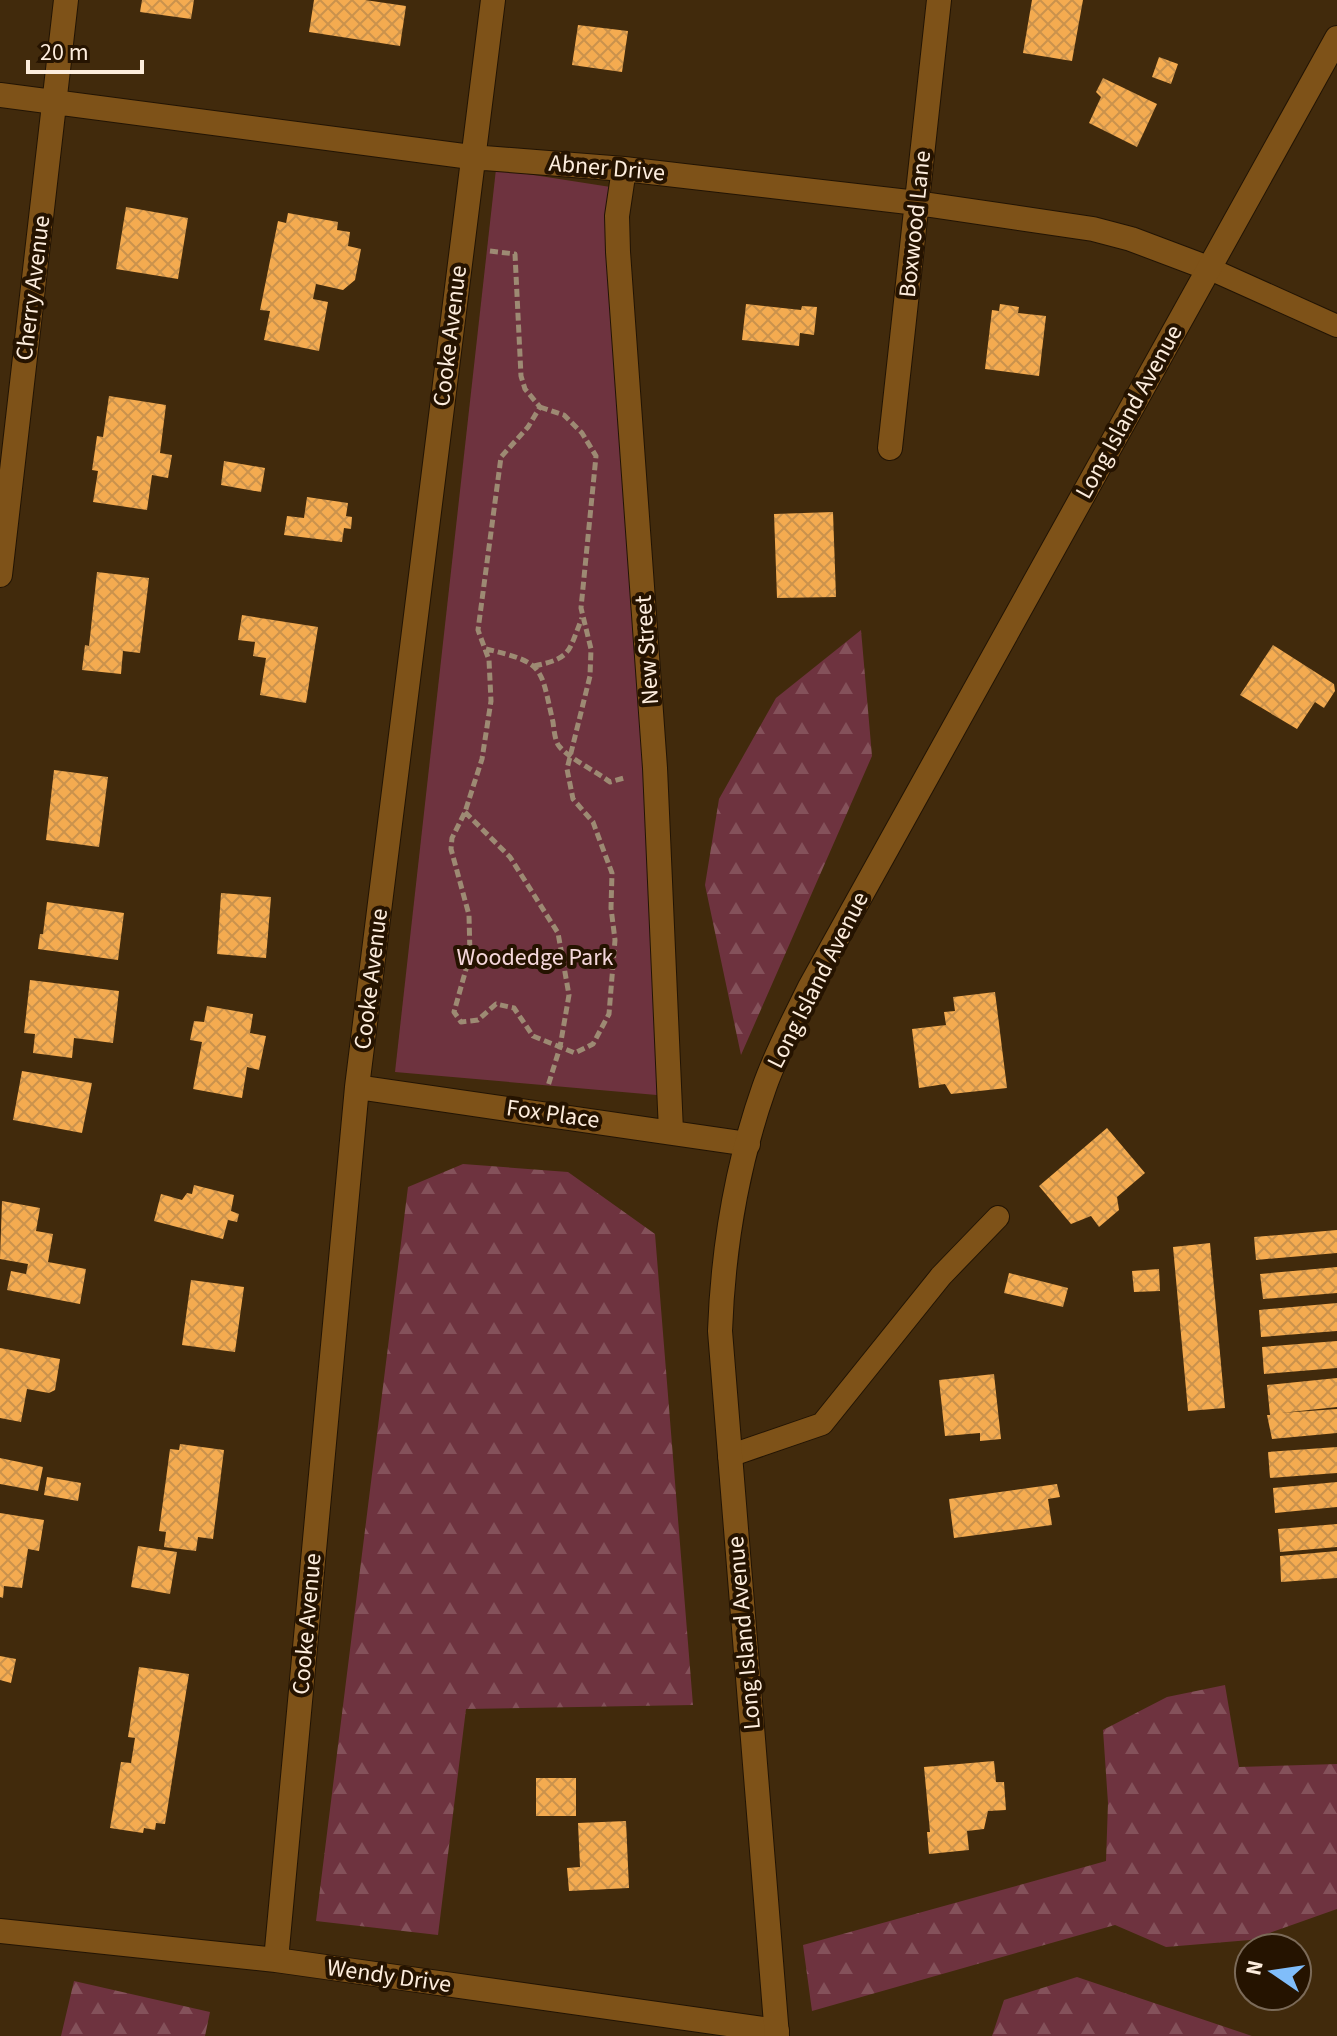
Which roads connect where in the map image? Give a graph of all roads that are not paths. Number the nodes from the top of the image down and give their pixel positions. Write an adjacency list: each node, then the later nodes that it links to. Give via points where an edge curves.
1 (66, 0): 6 (street, Cherry Avenue)
2 (493, 0): 7 (street, Cooke Avenue)
3 (939, 0): 9 (street, Boxwood Lane)
4 (1337, 38): 10 (street, Long Island Avenue)
5 (0, 95): 6 (street, Abner Drive)
6 (54, 101): 7 (street, Abner Drive); 13 (street, Cherry Avenue)
7 (471, 157): 8 (street, Abner Drive); 14 (street, Cooke Avenue)
8 (624, 169): 9 (street, Abner Drive); 15 (street, New Street, via 618,252 655,768)
9 (917, 203): 10 (street, Abner Drive, via 1093,229); 12 (street, Boxwood Lane)
10 (1208, 268): 11 (lane); 16 (street, Long Island Avenue, via 810,987 764,1088)
11 (1337, 326)
12 (890, 448)
13 (0, 575)
14 (357, 1087): 15 (street, Fox Place); 20 (street, Cooke Avenue)
15 (671, 1131): 16 (street, Fox Place)
16 (748, 1144): 18 (street, Long Island Avenue, via 722,1278 720,1331)
17 (998, 1217): 18 (lane, via 941,1276 822,1424)
18 (729, 1456): 21 (street, Long Island Avenue)
19 (0, 1931): 20 (street, Wendy Drive)
20 (276, 1960): 21 (street, Wendy Drive)
21 (777, 2033)

